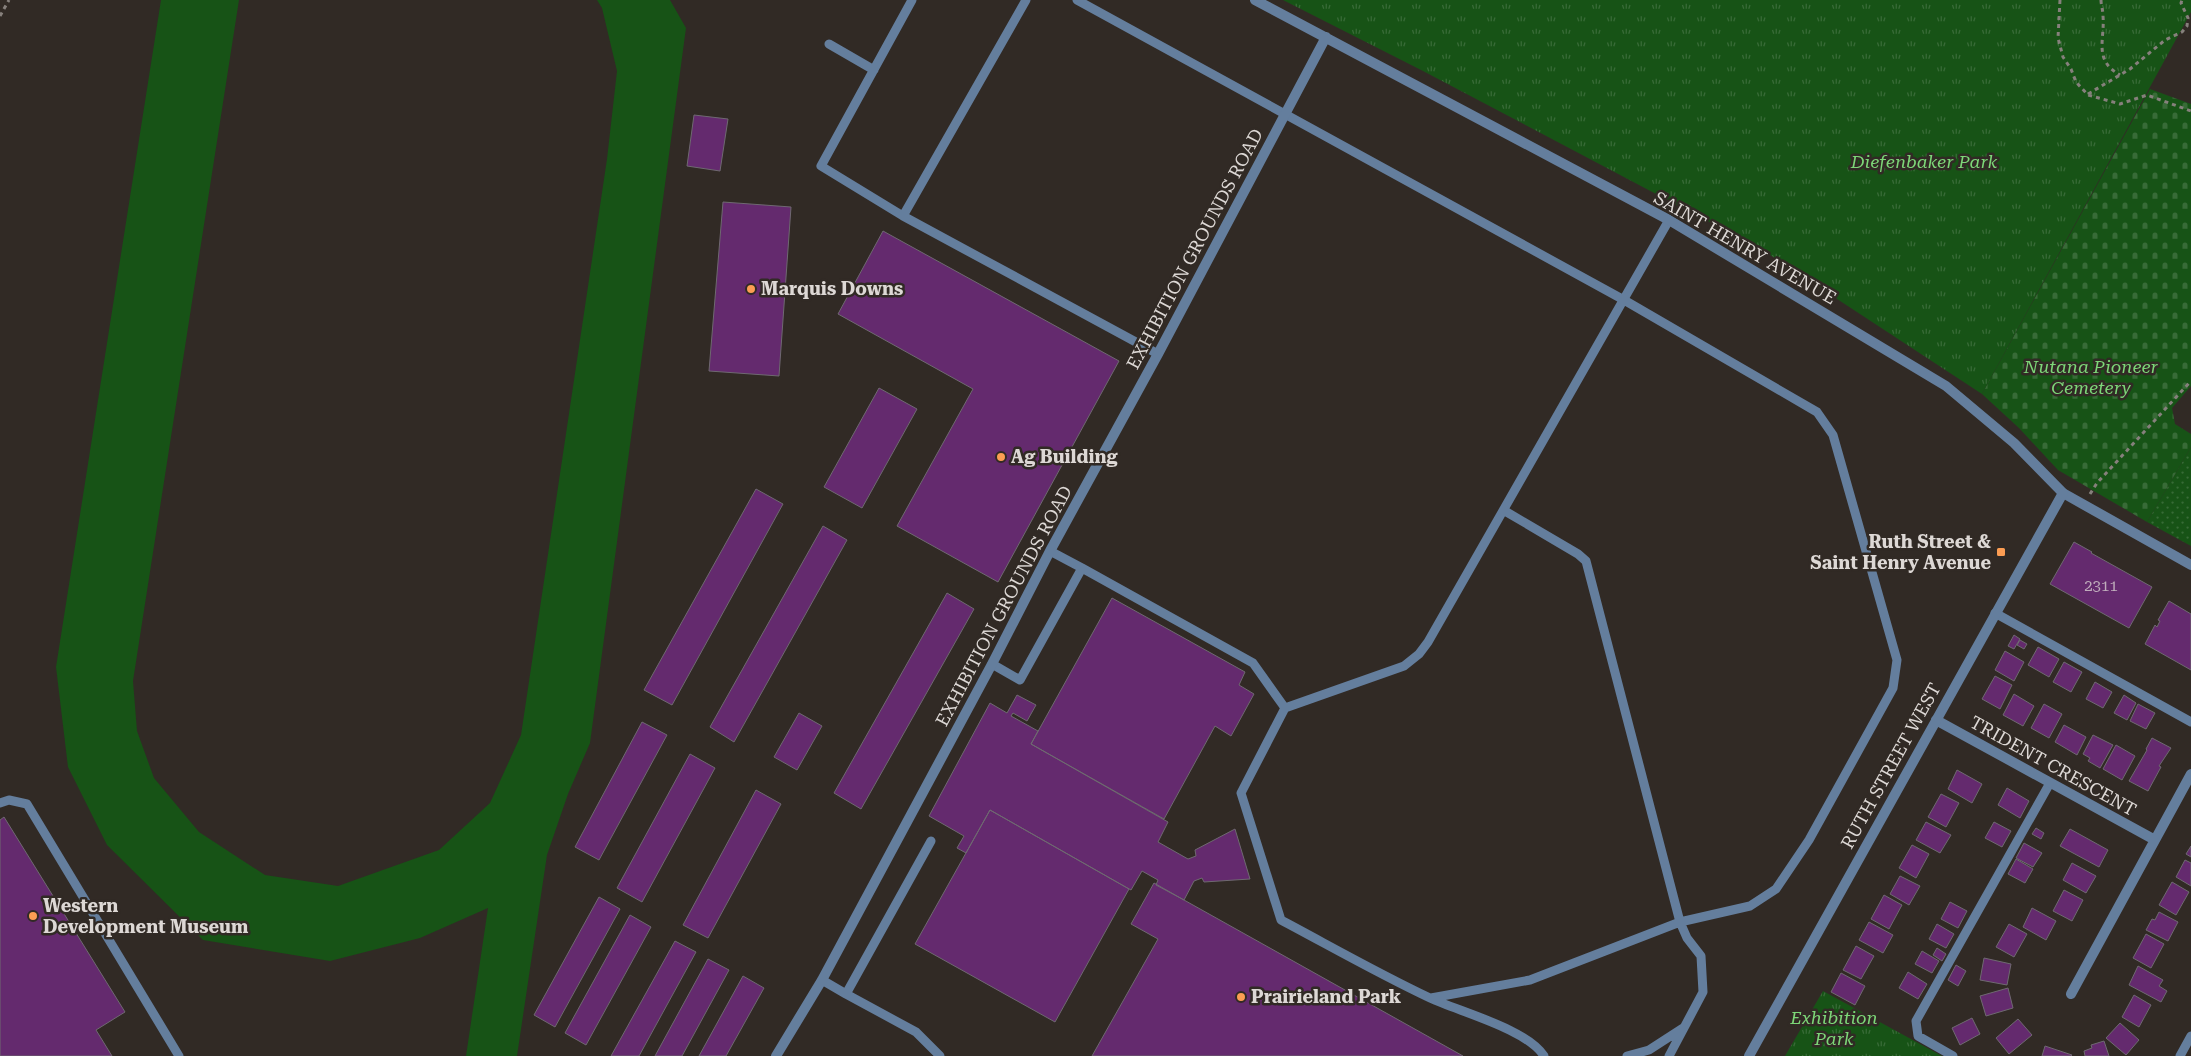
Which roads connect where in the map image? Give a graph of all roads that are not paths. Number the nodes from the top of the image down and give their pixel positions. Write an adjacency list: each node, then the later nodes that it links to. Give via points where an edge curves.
1 (912, 0): 7 (lane)
2 (1026, 0): 9 (lane)
3 (1078, 0): 8 (lane)
4 (1255, 0): 5 (street, SAINT HENRY AVENUE)
5 (1326, 37): 8 (street, EXHIBITION GROUNDS ROAD); 10 (street, SAINT HENRY AVENUE)
6 (829, 44): 7 (lane)
7 (874, 70): 9 (lane, via 821,166)
8 (1284, 115): 11 (lane); 12 (street, EXHIBITION GROUNDS ROAD)
9 (903, 216): 12 (lane)
10 (1669, 220): 11 (lane); 13 (street, SAINT HENRY AVENUE, via 1946,386 2014,443)
11 (1624, 300): 14 (lane); 28 (lane, via 1816,412 1833,435 1897,660 1893,688 1809,840 1776,889 1750,906)
12 (1158, 354): 15 (street, EXHIBITION GROUNDS ROAD)
13 (2063, 493): 16 (street, SAINT HENRY AVENUE); 18 (street, RUTH STREET WEST)
14 (1504, 511): 20 (lane, via 1419,654 1404,666); 28 (lane, via 1586,561)
15 (1050, 551): 17 (lane); 19 (street, EXHIBITION GROUNDS ROAD)
16 (2191, 565)
17 (1082, 568): 19 (lane, via 1020,680); 20 (lane, via 1253,663)
18 (1995, 613): 21 (street, RUTH STREET WEST); 22 (lane)
19 (992, 664): 29 (street, EXHIBITION GROUNDS ROAD)
20 (1285, 708): 32 (lane, via 1241,793 1281,920)
21 (1936, 720): 24 (street, TRIDENT CRESCENT); 41 (street, RUTH STREET WEST)
22 (2191, 722)
23 (2191, 774): 26 (street)
24 (2050, 783): 26 (street, TRIDENT CRESCENT); 42 (lane, via 1916,1021 1918,1036)
25 (0, 803): 35 (lane, via 9,800 27,804)
26 (2155, 840): 31 (street)
27 (931, 841): 30 (lane)
28 (1680, 922): 32 (lane, via 1530,980); 33 (lane, via 1701,956 1703,992)
29 (822, 980): 30 (lane); 36 (street, EXHIBITION GROUNDS ROAD)
30 (846, 994): 37 (lane, via 916,1032)
31 (2071, 994)
32 (1430, 998): 38 (lane, via 1515,1034 1539,1049)
33 (1684, 1028): 39 (lane, via 1649,1050); 40 (lane)
34 (2191, 1036): 43 (lane)
35 (179, 1056)
36 (776, 1056)
37 (940, 1056)
38 (1544, 1056)
39 (1627, 1056)
40 (1669, 1056)
41 (1749, 1056)
42 (1953, 1056)
43 (2180, 1056)

